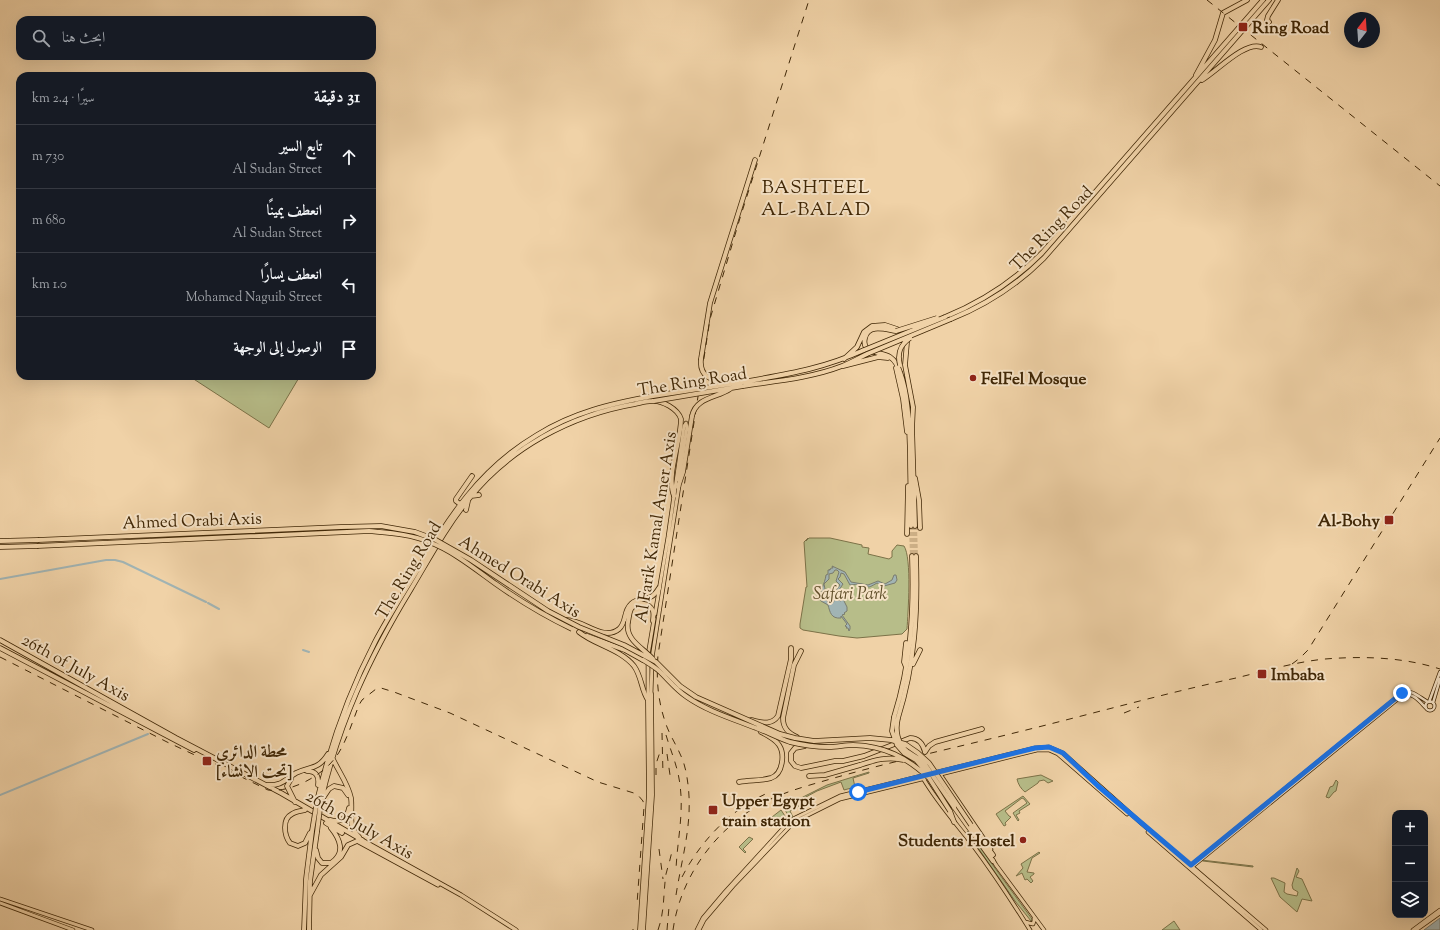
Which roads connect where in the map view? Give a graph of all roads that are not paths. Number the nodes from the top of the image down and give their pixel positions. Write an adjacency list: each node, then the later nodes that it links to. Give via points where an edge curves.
1 (1248, 0): 8 (highway, via 1223,13 1215,40)
2 (1263, 0): 6 (highway, The Ring Road)
3 (1269, 0): 6 (highway, The Ring Road)
4 (1278, 0): 5 (highway, via 1268,16)
5 (1269, 22)
6 (1246, 24): 8 (highway, The Ring Road)
7 (1261, 47): 8 (highway, via 1245,49)
8 (1196, 81): 9 (highway, The Ring Road)
9 (1186, 93): 11 (highway, The Ring Road, via 1132,151); 11 (highway, The Ring Road, via 1136,154)
10 (755, 160): 19 (highway, bridge, via 710,303 701,359 701,368 707,377)
11 (1126, 161): 12 (highway, The Ring Road)
12 (1053, 246): 13 (highway, The Ring Road, via 998,290); 14 (highway, The Ring Road, bridge, via 1034,268 1001,294 976,308)
13 (945, 317): 15 (highway, The Ring Road, bridge); 15 (highway, bridge, via 926,320 896,331 881,328 870,330 865,338)
14 (918, 333): 17 (highway, The Ring Road, bridge); 23 (highway, bridge, via 901,347 898,356 907,389)
15 (865, 348): 16 (highway, The Ring Road); 24 (highway, via 872,353 890,357 898,366 907,404)
16 (844, 358): 18 (highway, The Ring Road, via 799,372); 23 (highway, via 857,347 866,330 876,325 897,329 904,334 904,363 912,407)
17 (844, 366): 18 (highway, The Ring Road, via 808,375); 24 (highway, via 878,357 893,362 898,372)
18 (743, 384): 19 (highway, The Ring Road, bridge)
19 (732, 386): 20 (highway, The Ring Road, bridge); 28 (highway, bridge, via 702,401 694,409)
20 (654, 398): 21 (highway, The Ring Road); 30 (highway, via 674,408 681,419 673,475)
21 (611, 406): 22 (highway, The Ring Road); 22 (highway, The Ring Road, via 587,411)
22 (552, 428): 27 (highway, The Ring Road)
23 (912, 429): 25 (highway)
24 (909, 439): 25 (highway)
25 (912, 475): 34 (highway); 35 (highway, via 916,481 919,500); 36 (highway, via 907,495)
26 (472, 476): 32 (highway, via 456,498)
27 (485, 478): 31 (highway, The Ring Road); 32 (highway, The Ring Road)
28 (678, 487): 30 (main road, Al Farik Kamal Amer Axis, via 686,423); 49 (main road, Al Farik Kamal Amer Axis)
29 (479, 495): 31 (highway)
30 (674, 496): 39 (main road, Al Farik Kamal Amer Axis)
31 (470, 498): 33 (highway); 40 (highway, The Ring Road, via 449,526)
32 (460, 504): 40 (highway, The Ring Road, via 429,550)
33 (466, 510)
34 (913, 526)
35 (920, 528)
36 (907, 534)
37 (0, 541): 41 (highway, Ahmed Orabi Axis, bridge, via 381,526 415,532 444,544)
38 (0, 548): 43 (highway, Ahmed Orabi Axis, bridge, via 369,531 390,533 425,540 442,548 533,608)
39 (659, 588): 41 (highway, bridge, via 651,598 631,604 622,626 612,632 605,633); 42 (main road, Al Farik Kamal Amer Axis)
40 (395, 612): 74 (highway, The Ring Road, via 346,706)
41 (565, 620): 54 (highway, Ahmed Orabi Axis, bridge, via 631,648)
42 (653, 621): 47 (main road, Al Farik Kamal Amer Axis); 54 (highway, bridge, via 651,608 639,604 630,611 627,629 631,638)
43 (579, 632): 60 (highway, via 629,662 637,671); 68 (highway, Ahmed Orabi Axis, bridge, via 635,655 656,669 694,702)
44 (0, 640): 83 (highway, 26th of July Axis)
45 (906, 644): 55 (highway)
46 (0, 648): 87 (highway, 26th of July Axis)
47 (649, 648): 49 (main road); 52 (main road, Al Farik Kamal Amer Axis)
48 (791, 648): 66 (highway, via 791,659 778,716 768,723)
49 (654, 649): 53 (main road, Al Farik Kamal Amer Axis)
50 (920, 650): 56 (highway)
51 (801, 651): 70 (highway, via 794,665 782,720 787,731)
52 (648, 654): 53 (main road); 60 (main road, Al Farik Kamal Amer Axis)
53 (652, 656): 59 (main road, Al Farik Kamal Amer Axis)
54 (656, 662): 66 (highway, Ahmed Orabi Axis, bridge, via 693,695)
55 (906, 668): 56 (highway, via 913,618 914,556 917,613); 64 (highway)
56 (910, 672): 64 (highway)
57 (1440, 672): 61 (main road)
58 (1440, 679): 62 (main road)
59 (651, 694): 65 (highway, Al Farik Kamal Amer Axis)
60 (648, 700): 65 (highway, Al Farik Kamal Amer Axis)
61 (1428, 702): 62 (main road); 63 (main road); 67 (main road, via 1405,691)
62 (1433, 703): 63 (main road, via 1432,710)
63 (1426, 708): 67 (main road, via 1414,697 1404,694)
64 (896, 717): 76 (highway, bridge, via 896,732 900,744); 80 (highway, bridge, via 892,731 897,744 904,753 922,766)
65 (650, 719): 114 (highway, Al Farik Kamal Amer Axis)
66 (750, 719): 70 (highway, Ahmed Orabi Axis, bridge, via 776,732)
67 (1366, 725): 97 (main road)
68 (756, 728): 71 (highway, Ahmed Orabi Axis, bridge, via 785,740); 82 (highway, bridge, via 775,741 781,750 781,764 778,773 772,778)
69 (982, 729): 73 (highway, via 937,741)
70 (800, 739): 95 (highway, Ahmed Orabi Axis, bridge, via 823,741 879,738 905,744 915,750 927,761)
71 (806, 745): 73 (highway, bridge, via 795,748 791,753 791,761 796,767 860,757 913,738 921,742); 75 (highway, Ahmed Orabi Axis, bridge, via 874,747 896,754)
72 (1054, 750): 77 (main road, via 1039,750); 97 (main road, via 1065,755); 98 (main road)
73 (925, 752): 76 (highway, bridge)
74 (330, 756): 83 (highway, via 319,766 297,773 278,785); 85 (highway); 94 (highway, via 350,793 350,819)
75 (911, 763): 78 (highway, bridge, via 896,758 882,759 825,775); 80 (highway, Ahmed Orabi Axis, bridge)
76 (926, 767): 89 (highway, bridge)
77 (940, 773): 79 (main road); 81 (main road)
78 (809, 776)
79 (922, 778): 84 (main road); 115 (main road, via 841,799 807,813 791,824 752,865)
80 (929, 778): 91 (highway, bridge)
81 (945, 780): 84 (main road, via 937,782); 88 (main road)
82 (740, 782)
83 (265, 785): 86 (highway, 26th of July Axis)
84 (929, 789): 91 (main road)
85 (319, 801): 86 (highway, via 319,778 310,771 297,775 288,783 288,789); 90 (highway, via 329,789 337,786 346,790 349,800 348,812 344,818 337,821); 93 (highway, bridge)
86 (295, 802): 90 (highway, 26th of July Axis)
87 (305, 810): 92 (highway, 26th of July Axis); 93 (highway, via 286,819 288,842 301,846)
88 (965, 811): 89 (highway); 95 (main road)
89 (958, 812): 96 (highway)
90 (324, 819): 94 (highway, 26th of July Axis)
91 (954, 822): 107 (main road)
92 (330, 826): 93 (highway, via 338,838 340,847 338,857 331,863 325,864 318,858); 94 (highway, 26th of July Axis)
93 (314, 832): 99 (highway); 102 (highway)
94 (359, 841): 99 (highway, via 348,845 341,857 321,875); 112 (highway, 26th of July Axis, via 458,896); 113 (highway, 26th of July Axis, via 461,895)
95 (993, 855): 96 (main road)
96 (993, 861): 106 (main road)
97 (1192, 866): 98 (main road)
98 (1224, 896): 118 (main road); 119 (main road)
99 (309, 897): 102 (highway)
100 (0, 899): 109 (main road)
101 (0, 903): 108 (main road)
102 (307, 905): 105 (highway)
103 (1440, 910): 120 (main road)
104 (1440, 913): 121 (main road)
105 (306, 915): 110 (highway); 111 (highway)
106 (1033, 916): 107 (main road, via 1033,924); 117 (main road)
107 (1025, 922): 116 (main road)
108 (73, 930)
109 (92, 930)
110 (304, 930)
111 (309, 930)
112 (511, 930)
113 (516, 930)
114 (642, 930)
115 (698, 930)
116 (1030, 930)
117 (1044, 930)
118 (1261, 930)
119 (1266, 930)
120 (1413, 930)
121 (1416, 930)

